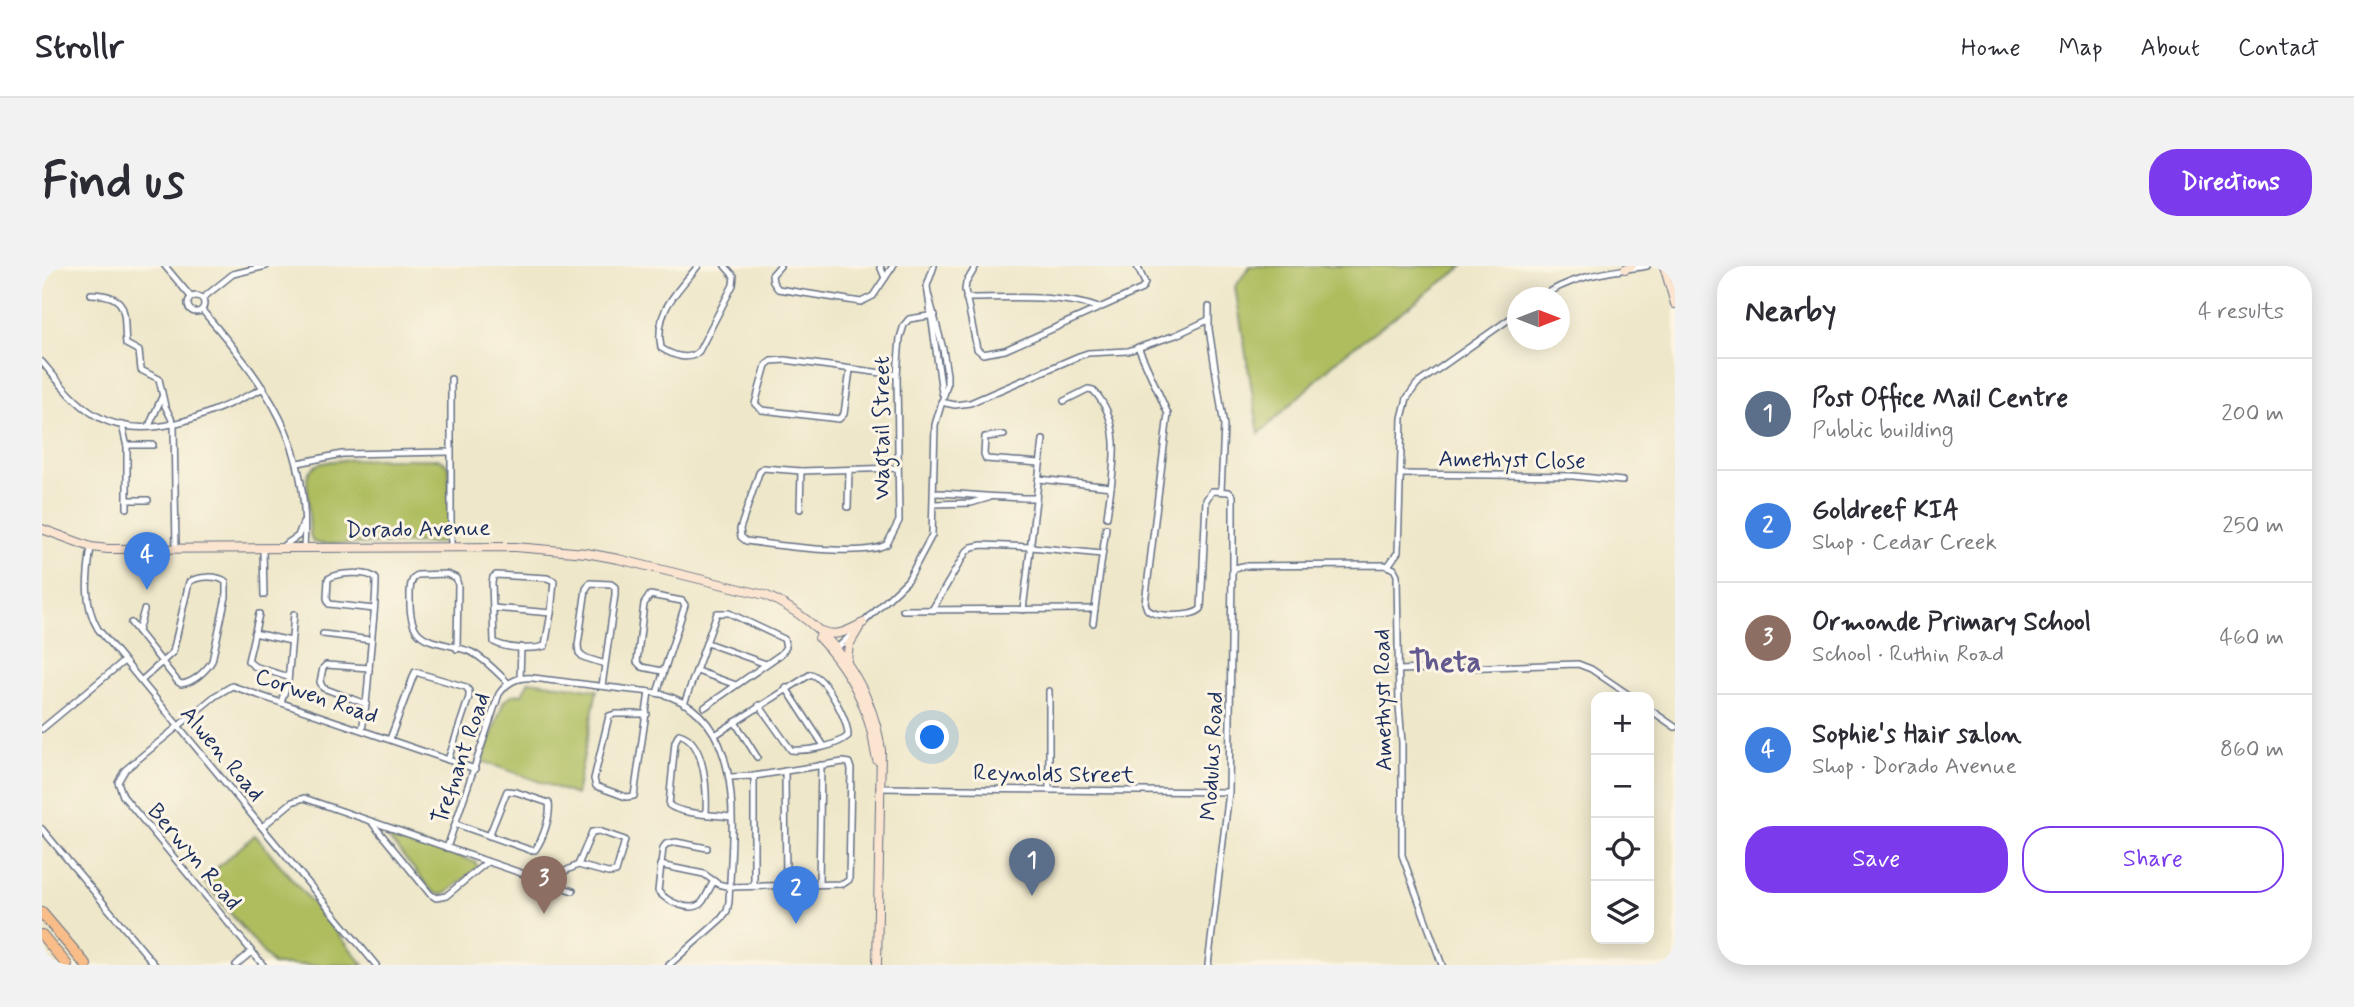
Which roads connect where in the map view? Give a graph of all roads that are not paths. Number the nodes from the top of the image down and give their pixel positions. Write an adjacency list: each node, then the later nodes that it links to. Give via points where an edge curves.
1 (165, 266): 17 (street)
2 (265, 266): 18 (street, via 233,274)
3 (698, 266): 4 (street, via 663,314 660,347 683,357 699,351 733,285 734,276)
4 (725, 266)
5 (780, 266): 14 (street, via 772,277 781,290 865,302)
6 (880, 266): 14 (street)
7 (893, 266): 14 (street)
8 (934, 266): 24 (street, via 927,282)
9 (976, 266): 19 (street, via 966,283)
10 (1137, 266): 22 (street, via 1144,280 1142,289)
11 (1647, 266): 13 (street)
12 (1664, 266): 20 (street)
13 (1628, 268): 15 (street, via 1570,280)
14 (885, 278)
15 (1558, 287)
16 (91, 294): 33 (street, via 118,300 125,313 126,344 139,351 141,370 159,379)
17 (191, 297): 18 (street); 23 (street, via 191,310)
18 (203, 298): 23 (street)
19 (966, 298): 22 (street, via 1060,299); 22 (street, via 976,346 983,354 1005,350)
20 (1675, 304)
21 (1209, 307): 25 (street)
22 (1099, 308)
23 (202, 310): 32 (street)
24 (933, 315): 30 (street, Wagtail Street, via 913,318 904,325); 35 (street)
25 (1208, 320): 27 (street); 53 (street, via 1224,426)
26 (1507, 320): 49 (street, via 1411,391 1404,406)
27 (1138, 347): 35 (street, via 1079,356 970,403); 53 (street, via 1168,414 1145,603 1151,613 1195,614 1201,609 1206,500 1212,491)
28 (42, 362): 37 (street, via 88,411)
29 (850, 370): 29 (street, via 785,360 769,362 755,404 762,410 839,419 844,414); 30 (street)
30 (897, 375): 46 (street, Wagtail Street)
31 (451, 379): 43 (street)
32 (264, 388): 36 (street); 44 (street)
33 (162, 397): 36 (street); 38 (street)
34 (1064, 401): 52 (street, via 1090,389 1098,395 1115,438)
35 (941, 402): 54 (street)
36 (174, 424): 38 (street); 71 (street)
37 (122, 425): 38 (street); 41 (street)
38 (149, 427)
39 (1004, 435): 45 (street, via 985,437 986,459)
40 (1043, 440): 45 (street)
41 (127, 445): 42 (street); 57 (street)
42 (153, 445)
43 (450, 452): 44 (street, via 342,454); 67 (street)
44 (298, 463): 64 (street)
45 (1041, 463): 50 (street)
46 (897, 468): 47 (street); 48 (street, Wagtail Street, via 898,525 887,544 806,548 741,538 740,529 762,469)
47 (849, 470): 48 (street); 60 (street)
48 (802, 471): 62 (street)
49 (1401, 474): 51 (street, Amethyst Close); 75 (street, via 1398,552)
50 (1039, 479): 52 (street); 56 (street)
51 (1622, 481)
52 (1111, 487): 63 (street)
53 (1221, 491): 76 (street, Modulus Road, via 1229,492 1234,502)
54 (934, 493): 55 (street); 59 (street)
55 (988, 498): 56 (street); 59 (street)
56 (1036, 498): 69 (street)
57 (127, 500): 58 (street); 61 (street)
58 (148, 500)
59 (934, 504): 91 (street, via 932,535 916,567 902,587)
60 (848, 507)
61 (127, 508)
62 (800, 509)
63 (1107, 517)
64 (305, 519): 70 (street); 73 (street, via 295,538)
65 (1106, 528): 74 (street)
66 (42, 529): 68 (street, Dorado Avenue)
67 (452, 546): 70 (street, Dorado Avenue); 77 (street, Dorado Avenue, via 586,553)
68 (91, 547): 71 (street, Dorado Avenue); 102 (street, Alwen Road, via 87,588 91,615)
69 (1031, 547): 74 (street); 84 (street, via 970,548); 85 (street)
70 (304, 548): 73 (street, Dorado Avenue)
71 (176, 549): 72 (street, Dorado Avenue)
72 (263, 549): 73 (street, Dorado Avenue); 78 (street)
73 (276, 549)
74 (1102, 554): 81 (street)
75 (1388, 566): 76 (street, via 1254,565); 108 (street, Amethyst Road, via 1398,580)
76 (1233, 569): 148 (street, Modulus Road)
77 (741, 588): 92 (street, Dorado Avenue, via 775,599); 101 (street, Dorado Avenue, via 798,620)
78 (264, 595)
79 (493, 608): 88 (street); 88 (street, via 495,575 547,578 555,585); 99 (street, via 494,642)
80 (374, 609): 80 (street, via 374,575 329,578 329,604); 96 (street)
81 (1095, 609): 85 (street); 90 (street)
82 (144, 610): 93 (street)
83 (903, 610): 84 (street)
84 (932, 610): 85 (street)
85 (1023, 610)
86 (259, 614): 94 (street)
87 (294, 614): 97 (street)
88 (551, 614): 99 (street, via 545,646)
89 (131, 623): 93 (street)
90 (1093, 623)
91 (861, 625): 92 (street, via 837,634); 101 (street); 104 (street, via 847,650)
92 (818, 630): 101 (street, Dorado Avenue)
93 (138, 631): 103 (street)
94 (254, 633): 97 (street); 111 (street, via 249,662)
95 (323, 634): 96 (street)
96 (371, 640): 107 (street)
97 (291, 641): 111 (street)
98 (707, 643): 106 (street); 106 (street, via 716,615 729,613 786,641 781,654); 110 (street)
99 (521, 647): 112 (street)
100 (457, 649): 100 (street, via 422,636 412,626 411,585 417,575 456,578); 114 (street, via 474,653)
101 (834, 650): 104 (street); 141 (street, via 867,713)
102 (124, 661): 113 (street, Alwen Road); 132 (street)
103 (164, 662): 103 (street, via 175,650 189,582 224,579 226,597 208,667 181,684); 113 (street)
104 (848, 663): 141 (street, via 876,723)
105 (606, 664): 105 (street, via 615,589 611,584 590,583 578,648 583,657); 116 (street)
106 (766, 664): 115 (street)
107 (369, 668): 123 (street); 123 (street, via 326,665 320,682 323,688)
108 (1398, 670): 120 (street, via 1578,664); 180 (street, Amethyst Road, via 1402,855)
109 (662, 671): 109 (street, via 685,605 650,595 644,604 637,660 641,666); 121 (street)
110 (697, 671): 115 (street); 124 (street)
111 (288, 677): 122 (street)
112 (520, 678): 114 (street, Trefnant Road); 116 (street, Trefnant Road)
113 (141, 681): 130 (street, Alwen Road)
114 (509, 683): 142 (street, Trefnant Road, via 500,693)
115 (736, 685): 126 (street)
116 (602, 686): 119 (street, Trefnant Road)
117 (786, 688): 125 (street); 136 (street); 136 (street, via 806,675 814,674 822,681 842,713 848,736)
118 (1049, 691): 147 (street)
119 (649, 692): 121 (street, Trefnant Road); 128 (street)
120 (1625, 692)
121 (657, 693): 124 (street, Trefnant Road)
122 (281, 702): 130 (street, Corwen Road, via 229,686); 133 (street, Corwen Road)
123 (366, 704): 133 (street)
124 (684, 704): 134 (street, Trefnant Road)
125 (759, 705): 129 (street); 136 (street, via 789,749)
126 (705, 707)
127 (1654, 712): 131 (street)
128 (648, 714): 128 (street, via 635,796 596,786 609,716)
129 (735, 722): 134 (street); 137 (street)
130 (178, 726): 140 (street, Corwen Road); 153 (street, Alwen Road)
131 (1675, 727)
132 (42, 729)
133 (362, 729): 135 (street, Corwen Road)
134 (715, 736): 145 (street, Trefnant Road)
135 (390, 739): 138 (street, Corwen Road); 138 (street, via 415,672 466,687 470,697)
136 (824, 746)
137 (757, 757)
138 (448, 760): 142 (street, Corwen Road)
139 (821, 765): 143 (street); 162 (street); 162 (street, via 850,764 850,873 843,884)
140 (129, 767): 170 (street, Berwyn Road, via 119,778 121,793)
141 (879, 767): 146 (street)
142 (475, 769): 152 (street, Trefnant Road)
143 (785, 771): 144 (street); 165 (street)
144 (754, 776): 145 (street); 164 (street)
145 (730, 778): 150 (street, Trefnant Road)
146 (879, 788): 147 (street, Reynolds Street); 178 (street)
147 (1049, 790): 148 (street, Reynolds Street)
148 (1229, 792): 179 (street, Modulus Road)
149 (706, 814): 149 (street, via 668,805 679,734 692,745 702,766); 150 (street)
150 (731, 817): 166 (street, Trefnant Road)
151 (371, 822): 153 (street, via 303,798); 156 (street); 158 (street, via 436,898 446,896)
152 (456, 824): 155 (street); 156 (street, Trefnant Road)
153 (262, 827): 176 (street, Alwen Road)
154 (42, 829): 173 (street)
155 (489, 836): 155 (street, via 535,850 549,803 508,791)
156 (447, 848): 158 (street)
157 (707, 848): 160 (street, via 669,842)
158 (487, 862): 163 (street)
159 (578, 865): 159 (street, via 592,832 625,840 616,872); 163 (street, via 563,872)
160 (660, 865): 161 (street, via 704,874); 161 (street, via 659,893 688,907 702,902)
161 (714, 881): 166 (street)
162 (819, 884): 165 (street)
163 (557, 885): 167 (street)
164 (754, 885): 165 (street); 166 (street)
165 (786, 885)
166 (730, 887): 177 (street, Trefnant Road, via 726,913)
167 (573, 891)
168 (42, 913): 172 (highway)
169 (42, 934): 171 (highway)
170 (251, 952): 174 (street); 175 (street, Berwyn Road)
171 (67, 965)
172 (86, 965)
173 (155, 965)
174 (236, 965)
175 (262, 965)
176 (376, 965)
177 (669, 965)
178 (877, 965)
179 (1208, 965)
180 (1442, 965)

